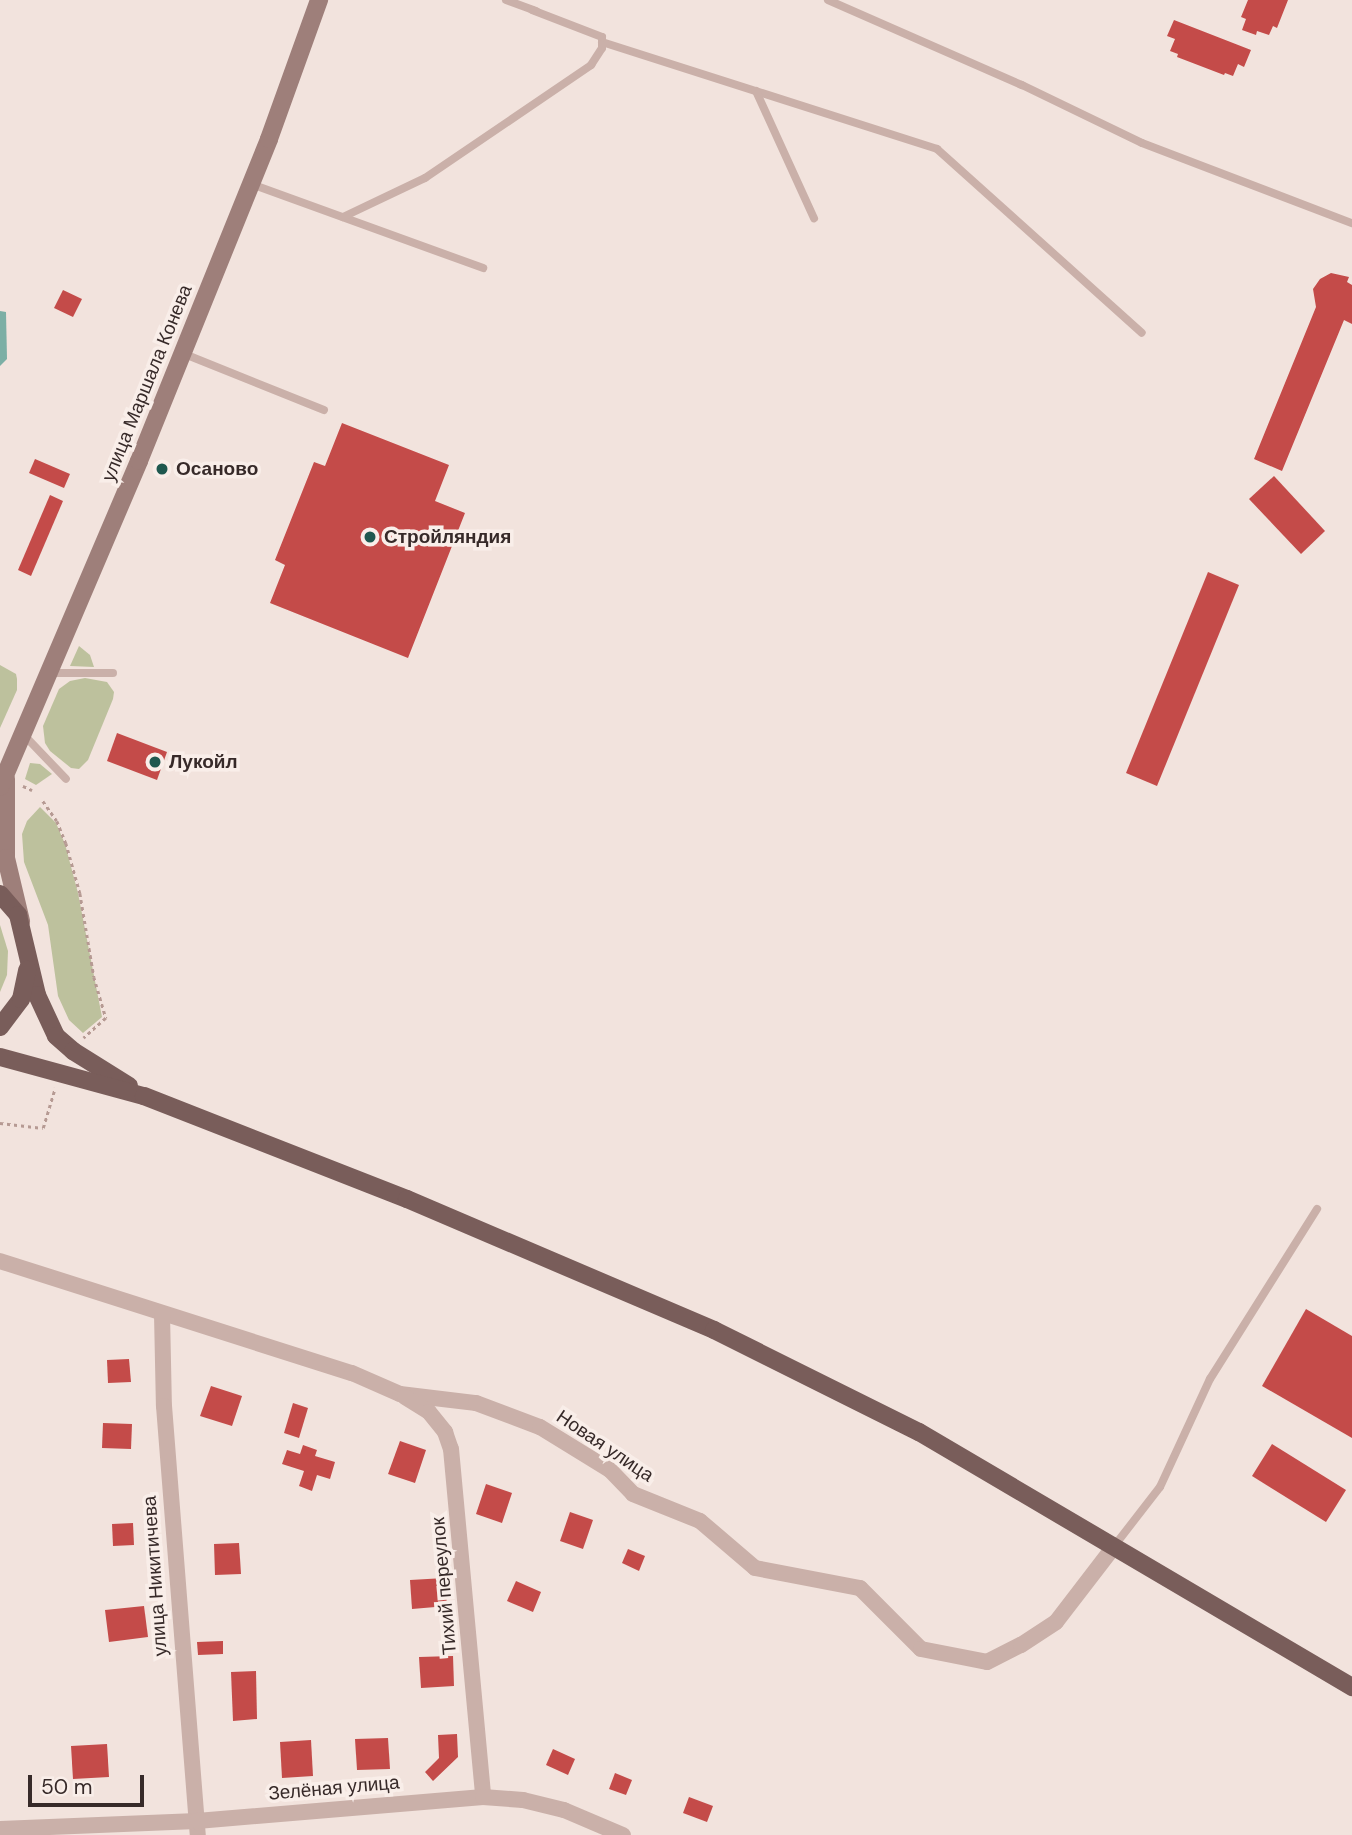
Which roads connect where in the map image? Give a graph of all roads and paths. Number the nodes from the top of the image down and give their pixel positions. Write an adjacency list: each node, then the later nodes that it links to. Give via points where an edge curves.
1 (319, 0): 8 (main road, улица Маршала Конева)
2 (506, 0): 4 (lane)
3 (828, 0): 11 (lane, via 1142,143)
4 (532, 10): 5 (lane); 6 (lane, via 602,37)
5 (552, 18)
6 (602, 41): 7 (lane); 9 (lane, via 591,65 580,73 425,178)
7 (756, 91): 10 (lane); 13 (lane, via 937,149)
8 (251, 184): 9 (lane); 14 (main road, улица Маршала Конева)
9 (343, 217): 12 (lane)
10 (814, 218)
11 (1352, 222)
12 (483, 268)
13 (1142, 333)
14 (182, 353): 15 (lane); 16 (main road, улица Маршала Конева)
15 (324, 410)
16 (48, 673): 17 (lane); 18 (main road, улица Маршала Конева)
17 (113, 673)
18 (23, 734): 19 (lane); 20 (main road, улица Маршала Конева)
19 (66, 779)
20 (9, 784): 21 (path); 24 (main road, via 6,858)
21 (32, 790)
22 (43, 801): 27 (path, via 66,843 106,1018)
23 (0, 894): 24 (main road)
24 (24, 930): 25 (main road)
25 (28, 960): 26 (main road, via 21,999); 30 (main road, via 42,1010 56,1036)
26 (0, 1027)
27 (80, 1043)
28 (0, 1057): 30 (main road)
29 (57, 1081): 31 (path, via 43,1128)
30 (144, 1096): 36 (main road, via 407,1199 714,1329 919,1432)
31 (0, 1123)
32 (1317, 1209): 36 (lane, via 1210,1379 1160,1488)
33 (0, 1261): 34 (street, Новая улица)
34 (162, 1314): 35 (street, Новая улица, via 352,1373); 39 (street, улица Никитичева, via 164,1406)
35 (400, 1394): 36 (street, Новая улица, via 476,1403 540,1427 610,1470 633,1494 700,1521 755,1568 860,1588 921,1649 987,1662 1021,1645 1056,1622); 38 (street, Тихий переулок, via 429,1412 445,1432 451,1449)
36 (1115, 1545): 37 (main road)
37 (1352, 1687)
38 (483, 1797): 39 (street, Зелёная улица); 41 (street, Зелёная улица, via 564,1810)
39 (197, 1828): 40 (street, Зелёная улица)
40 (0, 1829)
41 (623, 1835)

